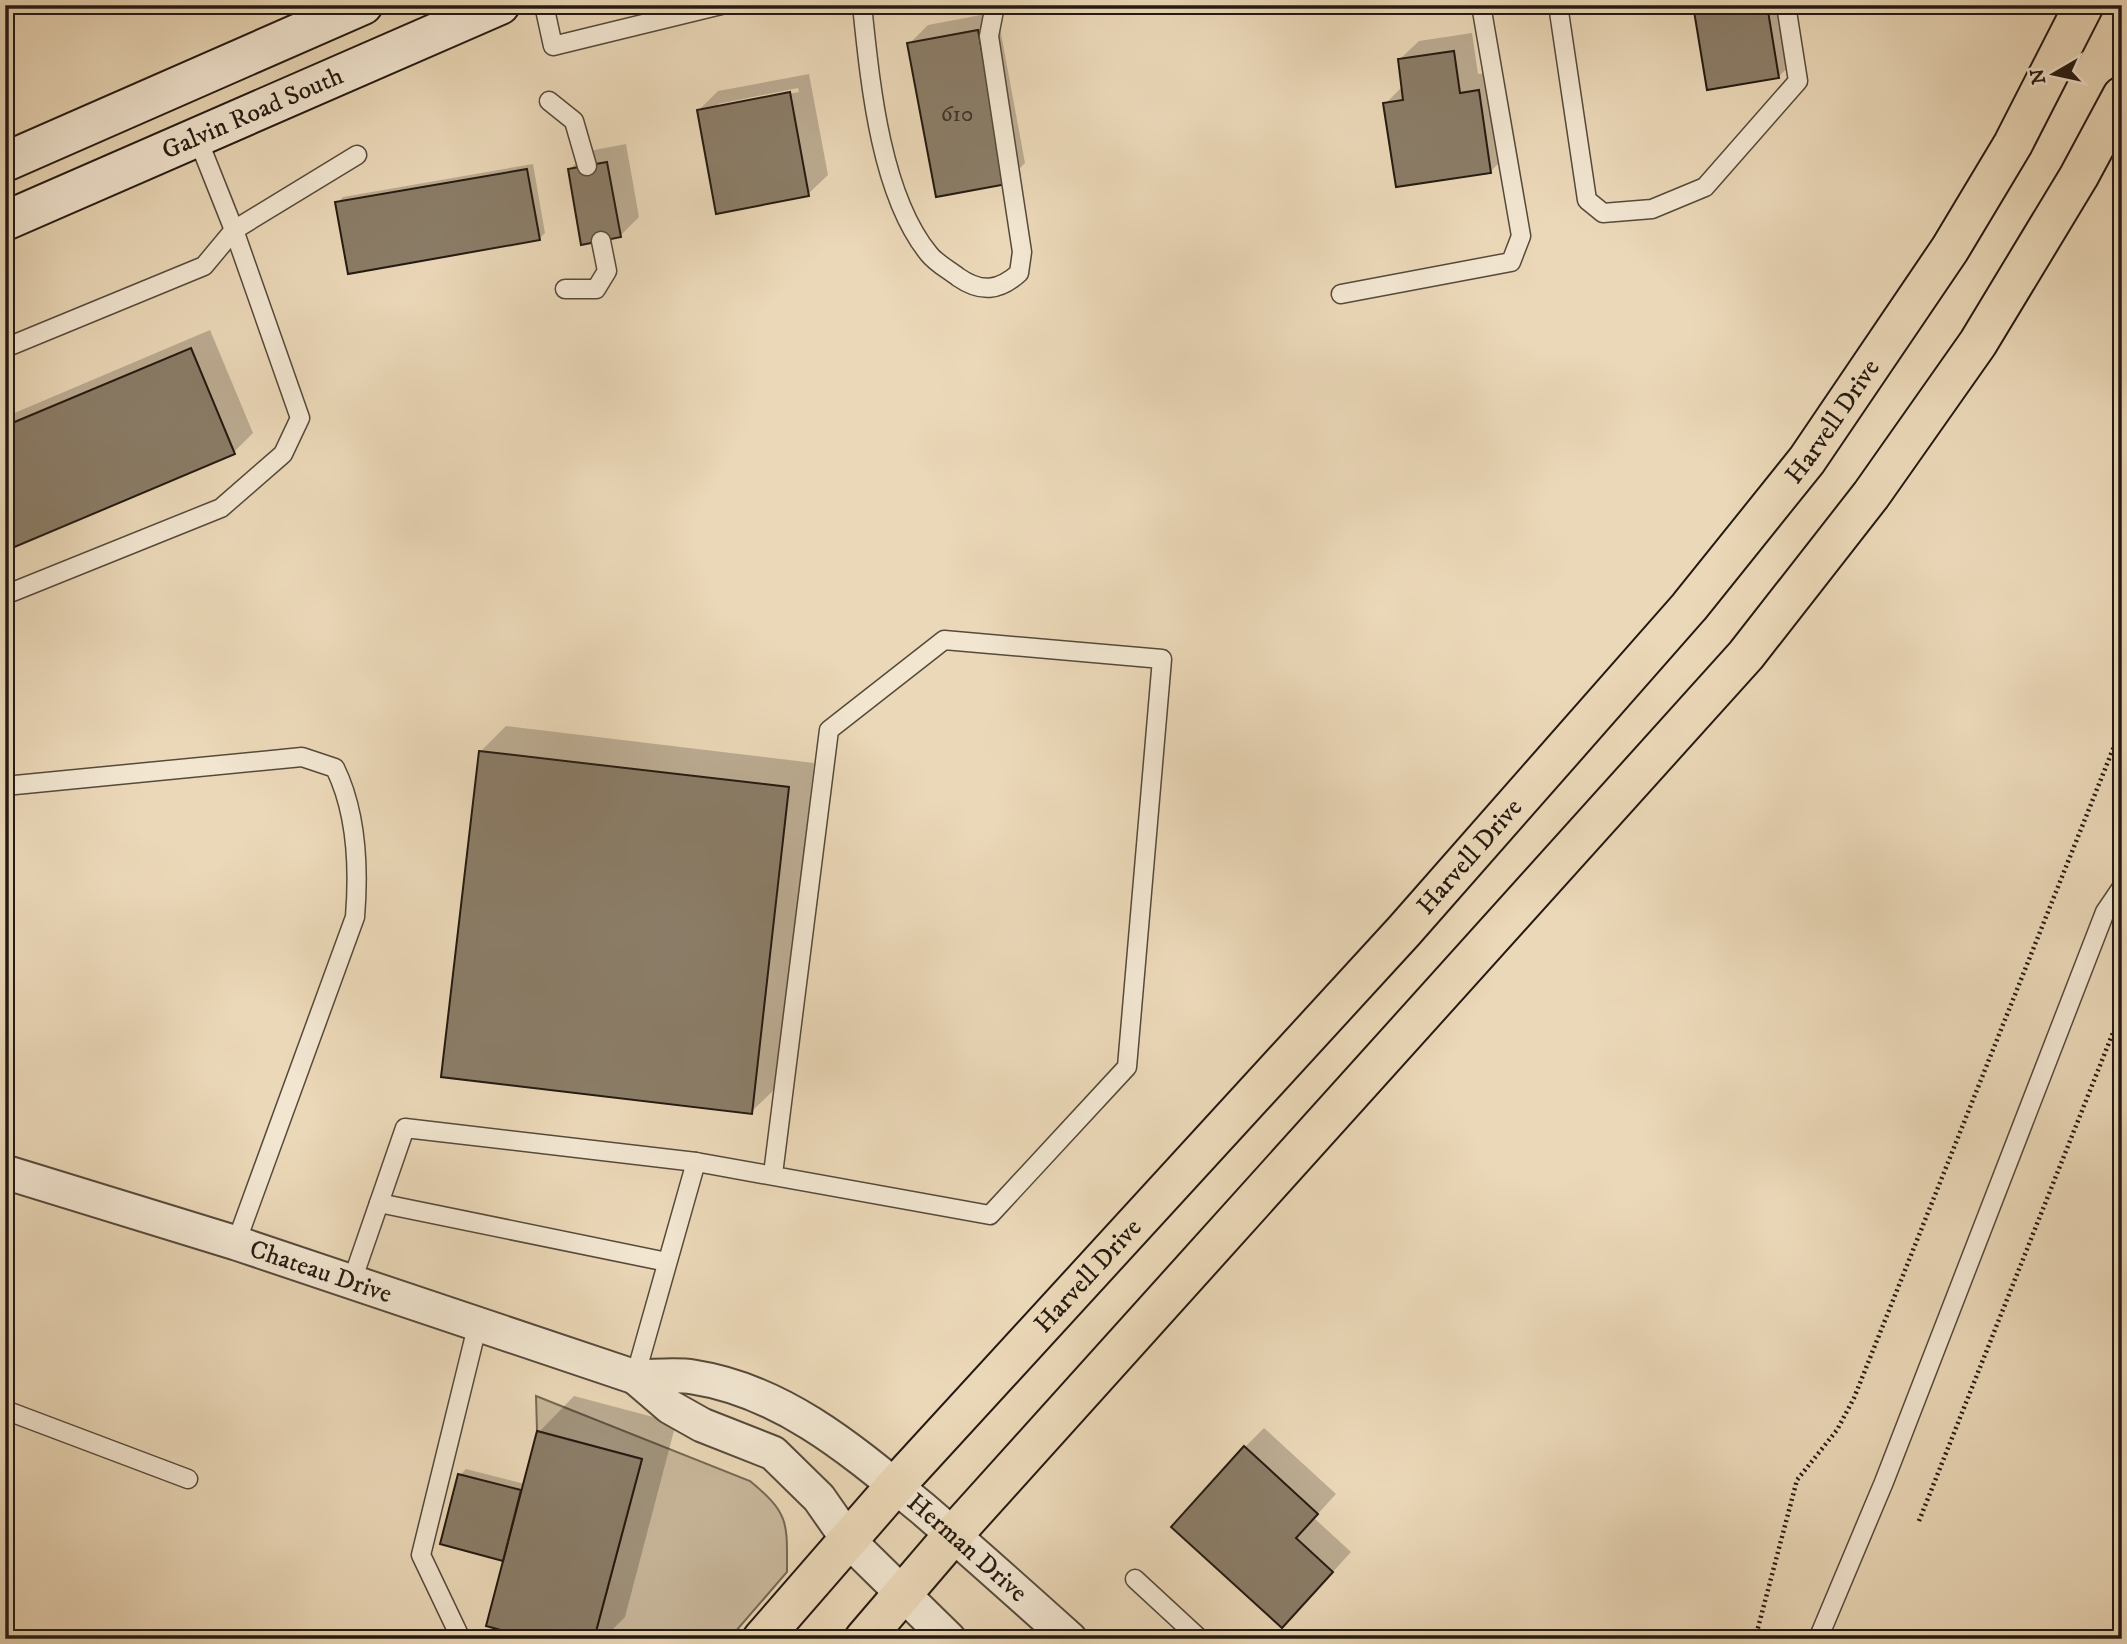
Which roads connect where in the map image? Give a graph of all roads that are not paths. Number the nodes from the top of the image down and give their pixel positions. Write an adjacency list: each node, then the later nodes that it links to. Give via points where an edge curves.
1 (363, 5): 15 (main road, Galvin Road South)
2 (500, 5): 13 (main road, Galvin Road South)
3 (544, 5): 4 (lane, via 552,46)
4 (720, 5)
5 (862, 5): 6 (lane, via 871,83 899,206 930,256 968,284 986,290 1007,284 1020,273 1022,252 989,36)
6 (995, 5)
7 (1481, 5): 21 (lane, via 1521,236 1511,262)
8 (1558, 5): 9 (lane, via 1587,200 1603,213 1652,209 1706,187 1798,81)
9 (1786, 5)
10 (2084, 5): 37 (main road, Harvell Drive, via 2013,144 1950,249 1807,460 1689,607 1404,931)
11 (2122, 96): 38 (main road, via 1978,343 1871,495 1746,655)
12 (549, 101): 16 (lane, via 574,121)
13 (197, 137): 17 (main road, Galvin Road South); 18 (lane)
14 (357, 156): 18 (lane)
15 (5, 162)
16 (587, 166)
17 (5, 221)
18 (234, 230): 22 (lane, via 204,266); 23 (lane, via 300,418 282,454 220,508)
19 (601, 241): 20 (lane, via 607,271 596,289)
20 (565, 289)
21 (1341, 294)
22 (5, 348)
23 (5, 595)
24 (5, 786): 30 (lane, via 302,757 335,768 342,782 357,863 355,917)
25 (2122, 887): 48 (lane, via 2105,912)
26 (696, 1162): 28 (lane); 29 (lane, via 405,1128); 31 (lane)
27 (5, 1172): 30 (street, Chateau Drive)
28 (773, 1174): 28 (lane, via 990,1214 1127,1067 1162,659 944,640 829,730)
29 (379, 1203): 31 (lane); 32 (lane)
30 (236, 1243): 32 (street, Chateau Drive)
31 (667, 1262): 34 (lane)
32 (352, 1281): 33 (street, Chateau Drive)
33 (478, 1323): 34 (street, Chateau Drive); 42 (lane, via 421,1555)
34 (635, 1377): 37 (street, Chateau Drive, via 693,1377 739,1389 829,1432); 39 (street, Chateau Drive, via 670,1407 702,1425 773,1453 820,1498)
35 (5, 1410): 36 (lane)
36 (187, 1479)
37 (895, 1486): 38 (street, Herman Drive); 39 (main road, Harvell Drive)
38 (953, 1535): 41 (main road); 46 (street, Herman Drive)
39 (849, 1542): 41 (street); 43 (main road, Harvell Drive)
40 (1135, 1578): 47 (lane)
41 (902, 1596): 44 (main road); 45 (street)
42 (461, 1639)
43 (762, 1639)
44 (864, 1639)
45 (949, 1639)
46 (1070, 1639)
47 (1200, 1639)
48 (1818, 1639)

